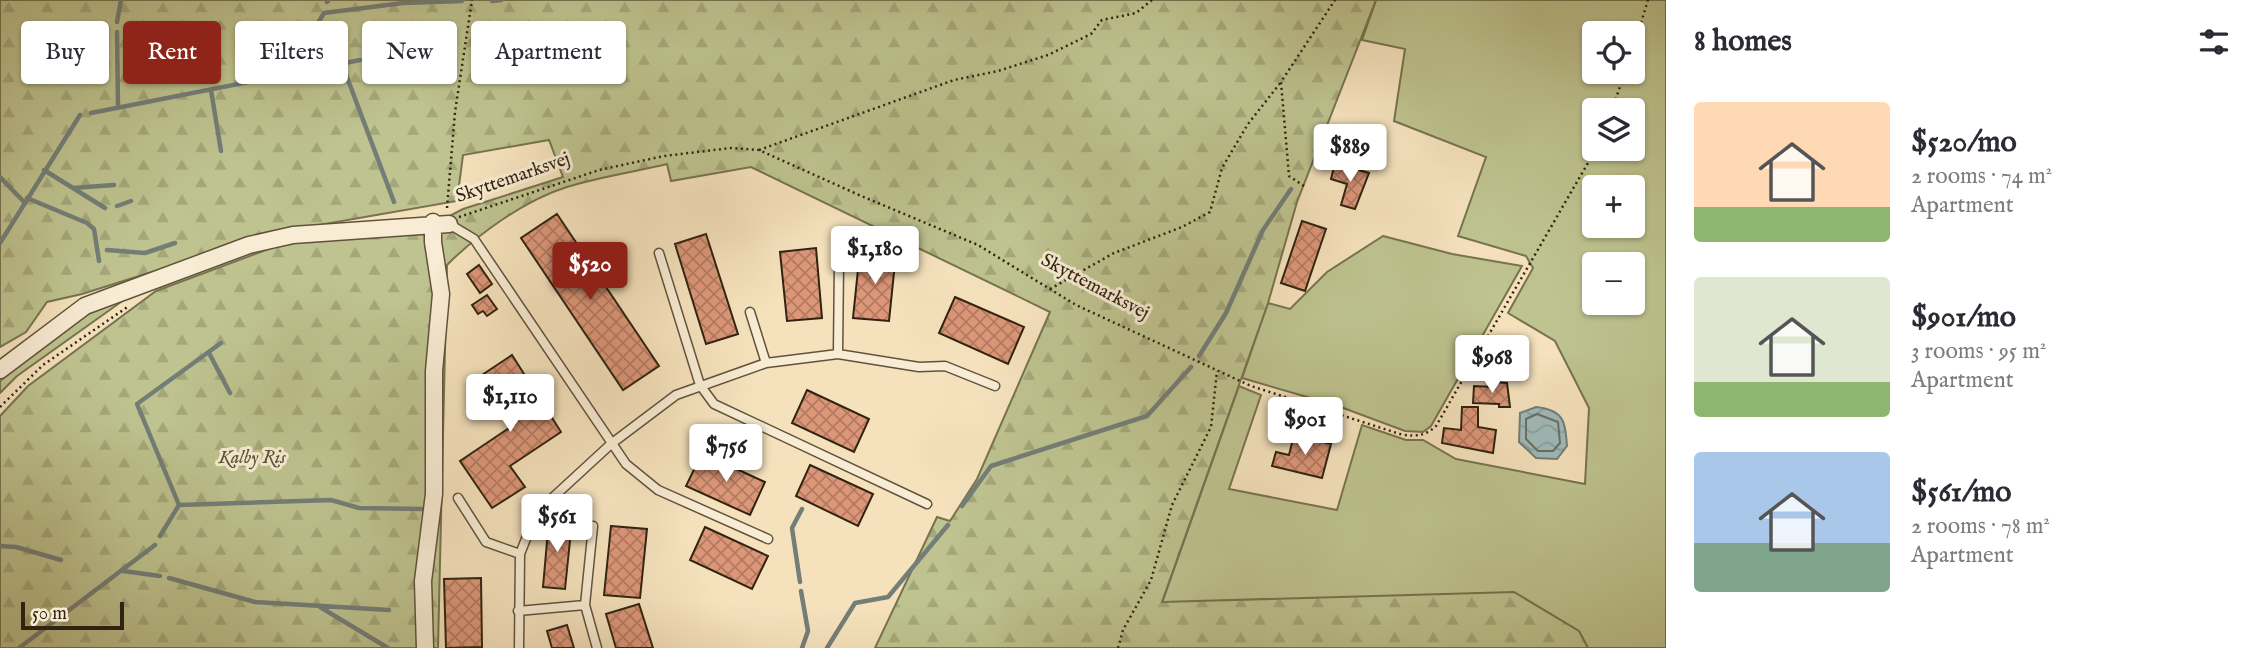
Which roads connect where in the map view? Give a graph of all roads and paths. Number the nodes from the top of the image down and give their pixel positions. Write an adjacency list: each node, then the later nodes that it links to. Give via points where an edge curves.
1 (472, 0): 10 (path)
2 (1153, 0): 7 (path, via 1136,13 1102,20 1091,34 1048,55 954,80)
3 (1335, 0): 6 (path)
4 (1648, 0): 5 (path)
5 (1642, 21)
6 (1281, 82): 9 (path, via 1289,176); 14 (path, via 1222,168 1210,212 1114,253)
7 (760, 150): 10 (path, Skyttemarksvej, via 731,148 664,156 599,170); 14 (path, Skyttemarksvej, via 978,245)
8 (1589, 161): 19 (path, Skyttemarksvej, via 1436,426 1426,435 1403,435)
9 (1304, 186)
10 (441, 223): 13 (street, via 293,235 249,245); 23 (lane, via 474,239); 31 (street, via 433,242 441,294 434,370 434,494 423,581)
11 (659, 253): 20 (lane)
12 (839, 261): 16 (lane)
13 (144, 283): 18 (street, via 85,306); 22 (path, via 128,307 43,365)
14 (1050, 289): 19 (path, Skyttemarksvej)
15 (750, 312): 17 (lane)
16 (838, 354): 17 (lane); 21 (lane, via 919,367 945,366)
17 (766, 363): 20 (lane)
18 (0, 370)
19 (1217, 371): 34 (path, via 1211,427 1172,505 1151,580)
20 (699, 385): 23 (lane, via 676,395); 25 (lane, via 714,404)
21 (995, 386)
22 (0, 407)
23 (611, 444): 27 (lane, via 640,478 658,490); 28 (lane, via 548,502 531,526)
24 (458, 498): 28 (lane, via 486,542)
25 (927, 504)
26 (593, 526): 29 (lane)
27 (768, 540)
28 (520, 554): 30 (lane)
29 (585, 605): 30 (lane); 33 (lane)
30 (518, 611): 32 (lane)
31 (425, 648)
32 (519, 648)
33 (597, 648)
34 (1118, 648)

